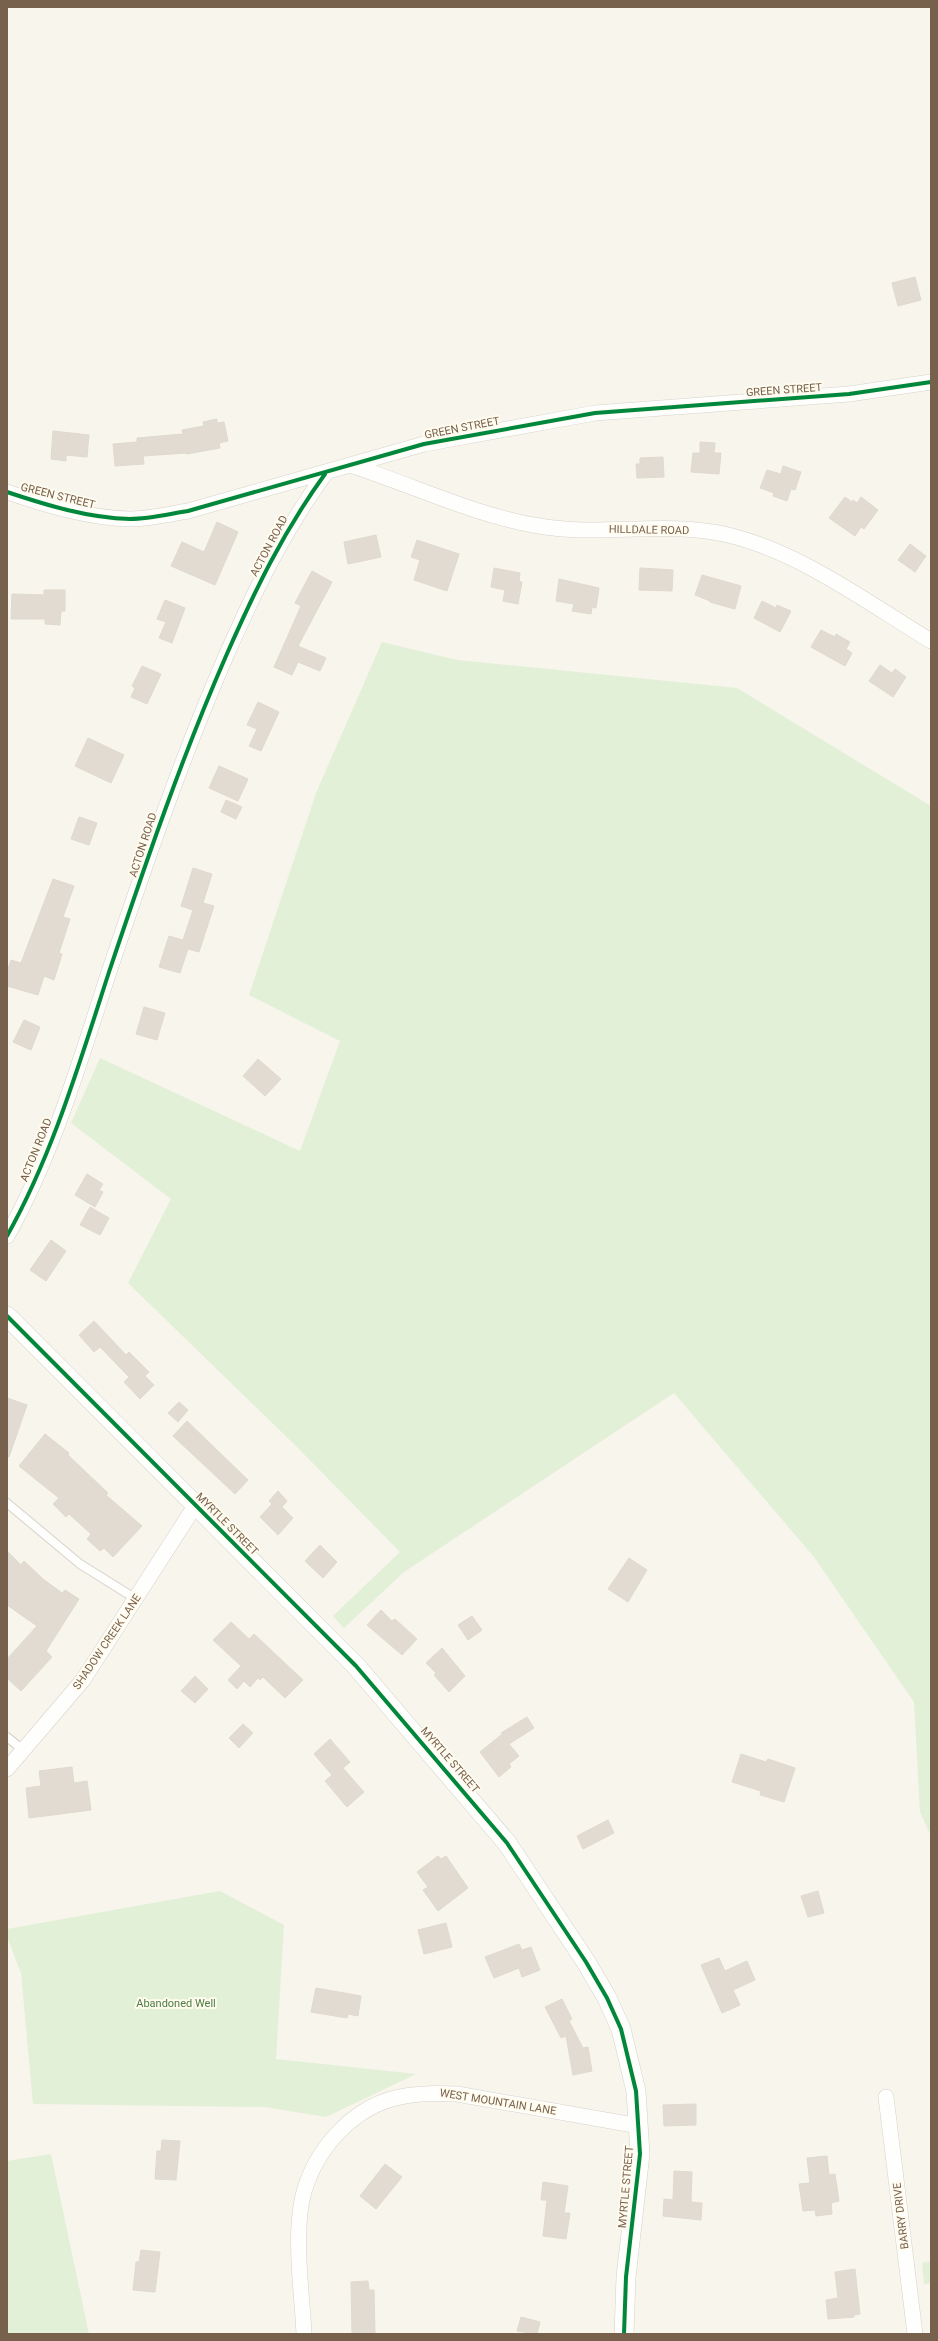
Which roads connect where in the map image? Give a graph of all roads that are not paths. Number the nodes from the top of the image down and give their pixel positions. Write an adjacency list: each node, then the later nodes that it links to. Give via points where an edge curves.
1 (931, 382): 2 (street, GREEN STREET, via 849,394 595,413 424,444)
2 (350, 465): 3 (street, GREEN STREET); 5 (street, HILLDALE ROAD, via 398,480 470,509 540,526 573,529 685,529 734,536 759,544 816,572)
3 (325, 474): 4 (street, GREEN STREET, via 188,511 130,519 76,512); 6 (street, ACTON ROAD, via 298,511 279,544 246,607 209,695 170,791 74,1079 26,1200)
4 (7, 492)
5 (931, 641)
6 (7, 1236)
7 (7, 1316): 9 (street, MYRTLE STREET)
8 (7, 1503): 10 (lane, via 80,1564)
9 (195, 1506): 10 (street, SHADOW CREEK LANE); 15 (street, MYRTLE STREET, via 356,1666 507,1842 607,1998 621,2029 630,2060)
10 (136, 1599): 12 (street, SHADOW CREEK LANE, via 83,1680)
11 (7, 1737): 12 (lane)
12 (23, 1750): 13 (street, SHADOW CREEK LANE)
13 (7, 1769)
14 (886, 2097): 18 (street, BARRY DRIVE)
15 (639, 2126): 16 (street, WEST MOUNTAIN LANE, via 457,2094 429,2093 404,2096 375,2105 349,2123 328,2143 310,2171 302,2201 300,2239); 17 (street, MYRTLE STREET, via 640,2154 626,2277)
16 (304, 2334)
17 (624, 2334)
18 (915, 2334)

